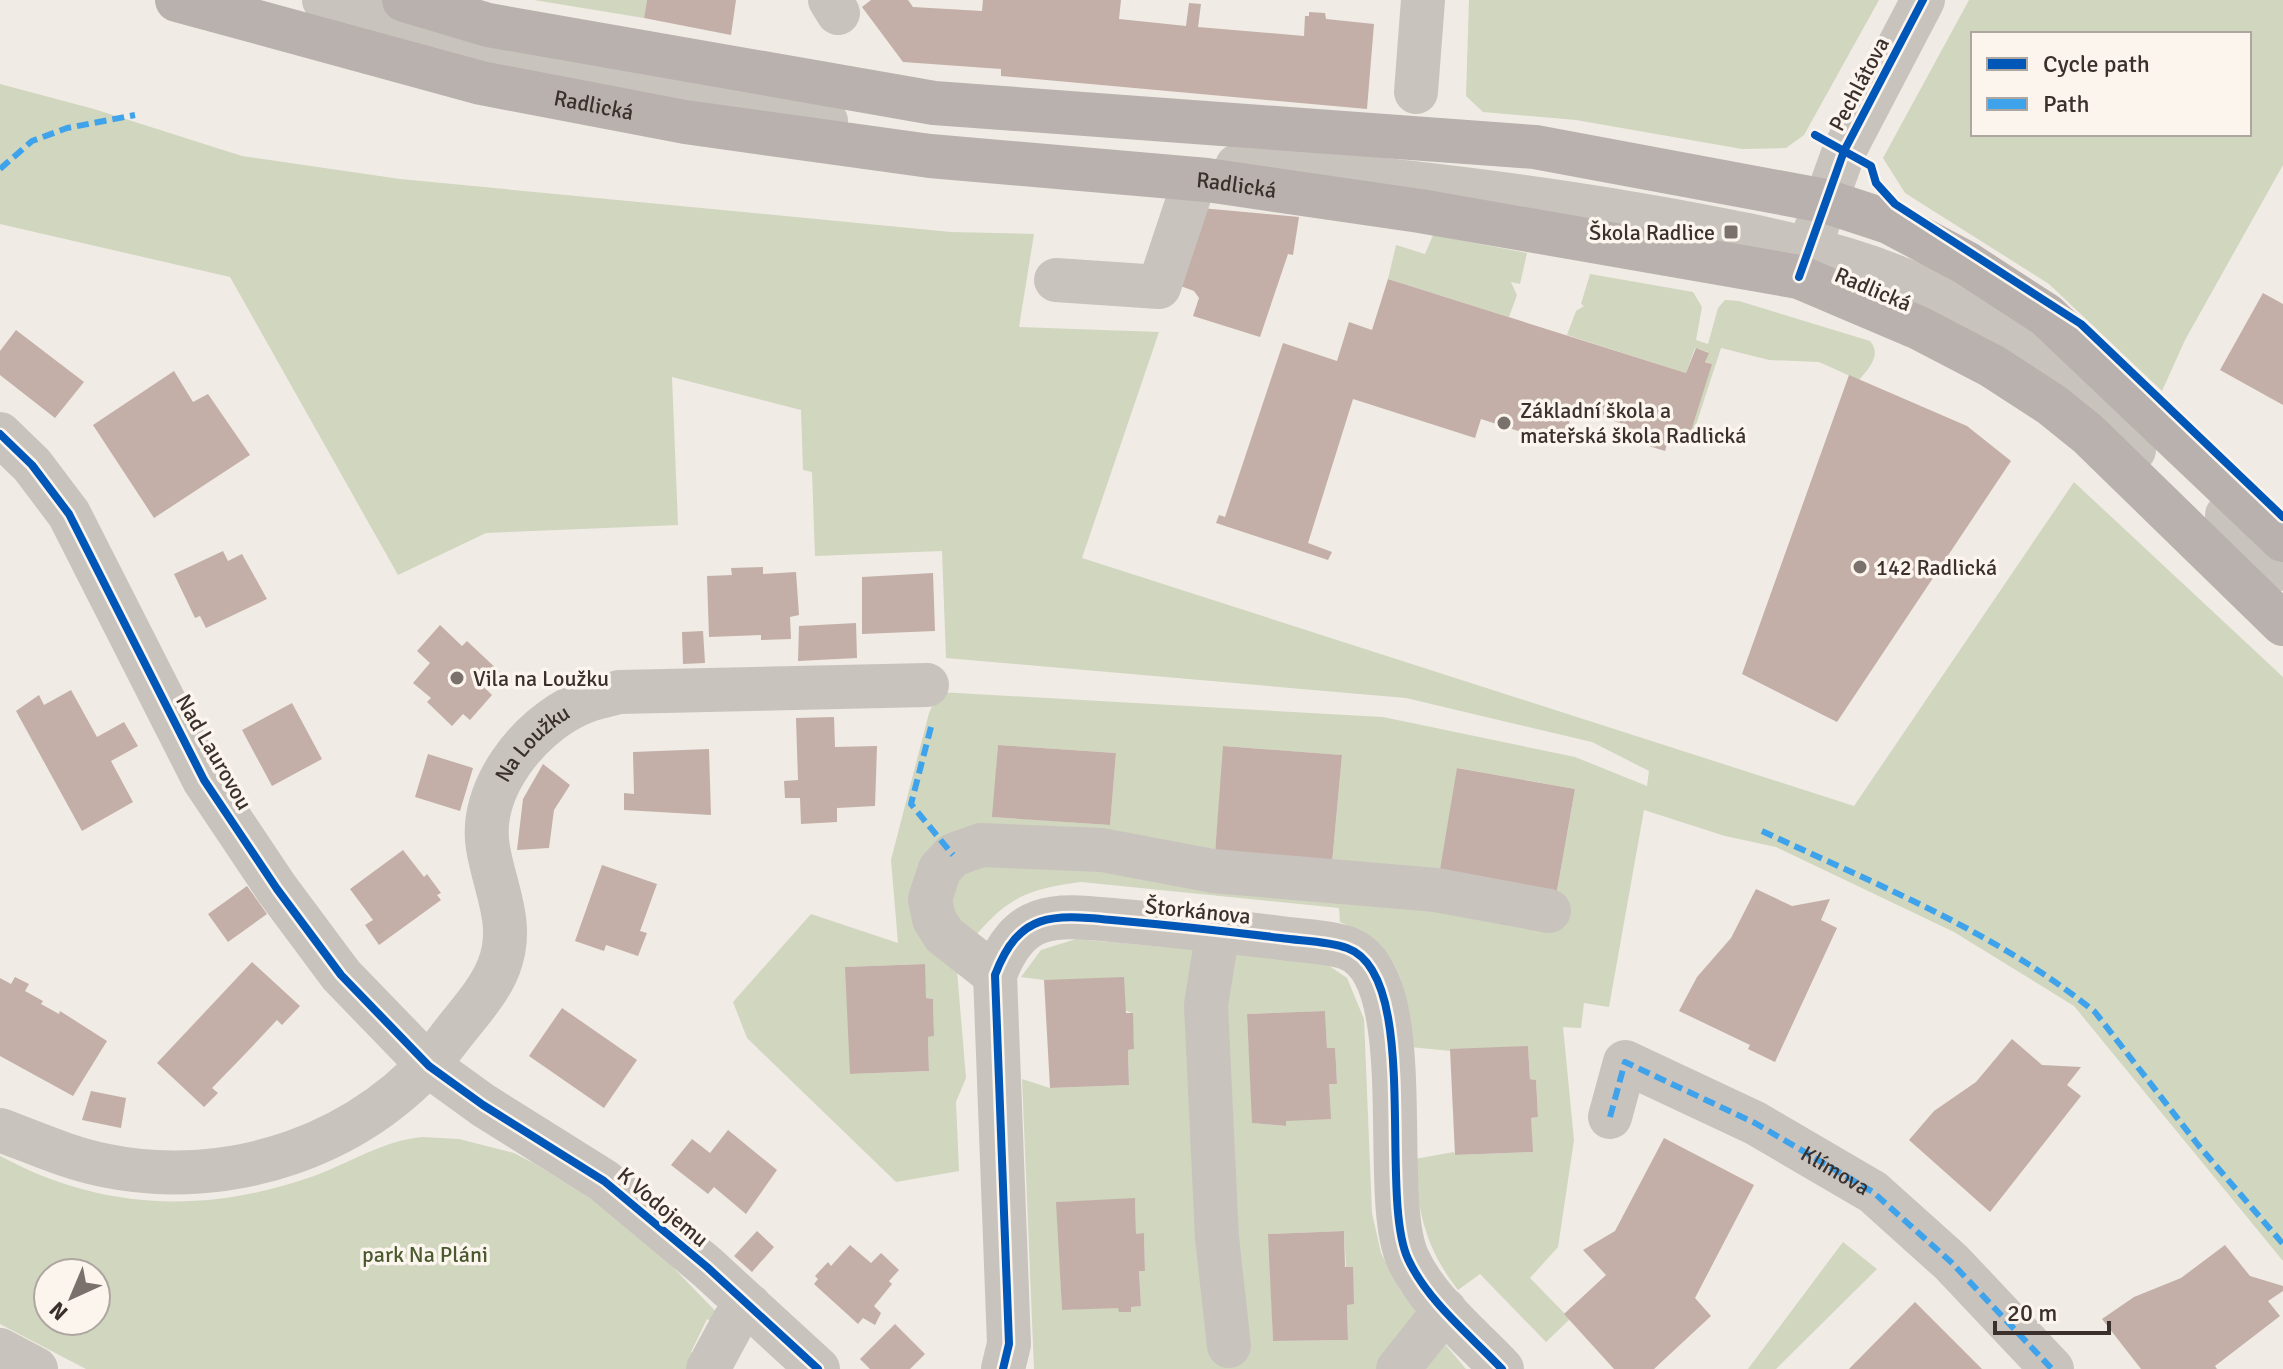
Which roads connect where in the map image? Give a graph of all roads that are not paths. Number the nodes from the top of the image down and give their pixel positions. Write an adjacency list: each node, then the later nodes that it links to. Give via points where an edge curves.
1 (177, 0): 8 (main road, Radlická, via 481,83 685,122 930,156)
2 (242, 0): 9 (street, via 433,47 643,90 905,134 1547,197)
3 (324, 0): 9 (street, via 668,75 915,116 1541,177)
4 (404, 0): 9 (main road, Radlická, via 488,25 934,103 1535,147)
5 (1423, 0): 7 (street)
6 (1923, 0): 9 (street, Pechlátova, via 1844,151)
7 (1416, 92)
8 (1195, 179): 9 (main road, Radlická, via 1451,216); 10 (street, via 1159,287)
9 (1812, 239): 12 (main road, Radlická, via 1889,222 1966,263 2046,315); 13 (street, via 1940,276 1998,310 2117,407); 14 (street, via 1931,292 1998,330 2101,418); 15 (main road, Radlická, via 1919,328 1992,366 2088,434)
10 (1056, 280)
11 (0, 434): 20 (street, Nad Laurovou, via 69,514 204,780 269,877 341,975)
12 (2283, 540)
13 (2283, 569)
14 (2283, 595)
15 (2283, 624)
16 (927, 685): 20 (street, Na Loužku, via 619,692 579,704 541,728 513,757 492,800 487,843 508,932 498,967)
17 (1549, 911): 19 (street, via 1436,890 1213,871 1102,850 981,845 953,855 940,869 930,899 944,935)
18 (1218, 930): 19 (street, Štorkánova, via 1068,916 1022,930 1005,947); 24 (street, Štorkánova, via 1349,948 1372,969 1390,1019 1399,1215 1407,1257); 25 (street, via 1206,1005 1217,1238)
19 (995, 975): 30 (street, Štorkánova, via 1009,1344)
20 (429, 1066): 22 (street, via 383,1107 356,1123 319,1143 254,1165 147,1172 101,1165); 23 (street, K Vodojemu, via 604,1181)
21 (1610, 1117): 33 (street, Klímova, via 1625,1062 1755,1123 1873,1192 1951,1262)
22 (0, 1130)
23 (750, 1306): 28 (street, via 734,1321); 29 (street, K Vodojemu)
24 (1445, 1310): 31 (street); 32 (street, Štorkánova)
25 (1229, 1346)
26 (0, 1350): 27 (street)
27 (36, 1369)
28 (708, 1369)
29 (818, 1369)
30 (1003, 1369)
31 (1398, 1369)
32 (1502, 1369)
33 (2052, 1369)

